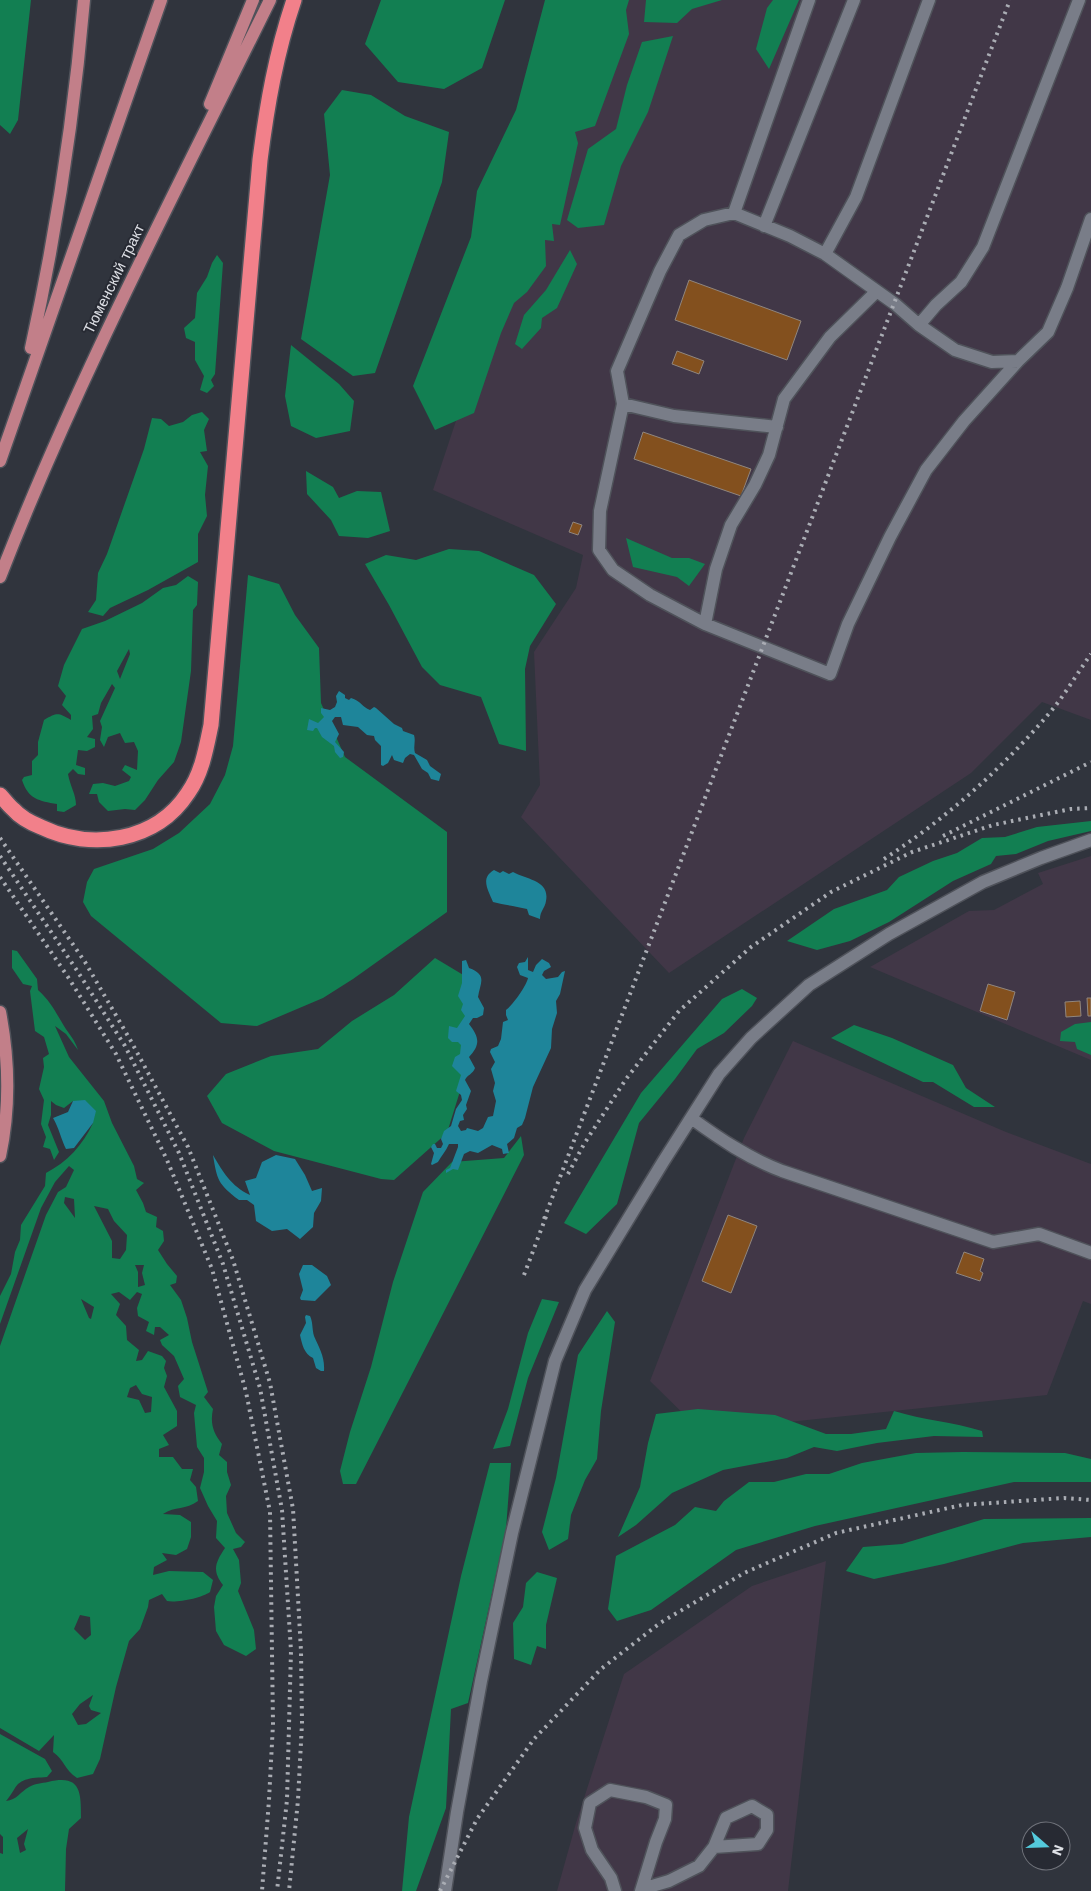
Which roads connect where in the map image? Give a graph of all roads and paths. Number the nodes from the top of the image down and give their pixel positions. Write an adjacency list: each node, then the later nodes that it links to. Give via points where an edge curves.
1 (84, 0): 18 (main road, via 59,202)
2 (161, 0): 18 (main road)
3 (253, 0): 10 (main road)
4 (270, 0): 10 (main road, Тюменский тракт)
5 (294, 0): 24 (highway, via 276,58 260,160 211,725 199,772 188,794 172,813 138,833 117,839 94,841 53,832 13,810)
6 (809, 0): 11 (street)
7 (854, 0): 13 (street)
8 (929, 0): 14 (street, via 856,197)
9 (1079, 0): 16 (street, via 983,247 961,282)
10 (170, 201): 22 (main road, Тюменский тракт, via 83,379)
11 (734, 213): 13 (street); 19 (street, via 704,220 679,235 617,371)
12 (1091, 219): 17 (street, via 1048,332)
13 (764, 226): 14 (street)
14 (826, 254): 15 (street)
15 (876, 291): 16 (street); 20 (street, via 830,337 800,376 784,399)
16 (919, 325): 17 (street, via 955,350 992,362)
17 (1018, 361): 23 (street, via 964,421 926,470 856,606 830,674)
18 (19, 404): 21 (main road)
19 (623, 404): 20 (street, via 674,416); 23 (street, via 600,511 600,550 612,570 650,595)
20 (776, 427): 23 (street, via 769,455 755,486 731,525 716,569)
21 (0, 462)
22 (0, 577)
23 (705, 624)
24 (0, 795)
25 (1091, 840): 27 (street, via 983,882 889,934 809,984 751,1038 720,1074)
26 (0, 1012): 28 (main road, via 7,1084)
27 (691, 1118): 29 (street, via 761,1163 827,1186 993,1242 1039,1234); 32 (street, via 584,1290 555,1361 514,1523 481,1681)
28 (0, 1156)
29 (1091, 1253)
30 (714, 1847): 31 (street, via 699,1866)
31 (641, 1890): 33 (street, via 665,1819 666,1805 646,1797 610,1790 590,1803 584,1828 592,1850 611,1878)
32 (445, 1891)
33 (615, 1891)

